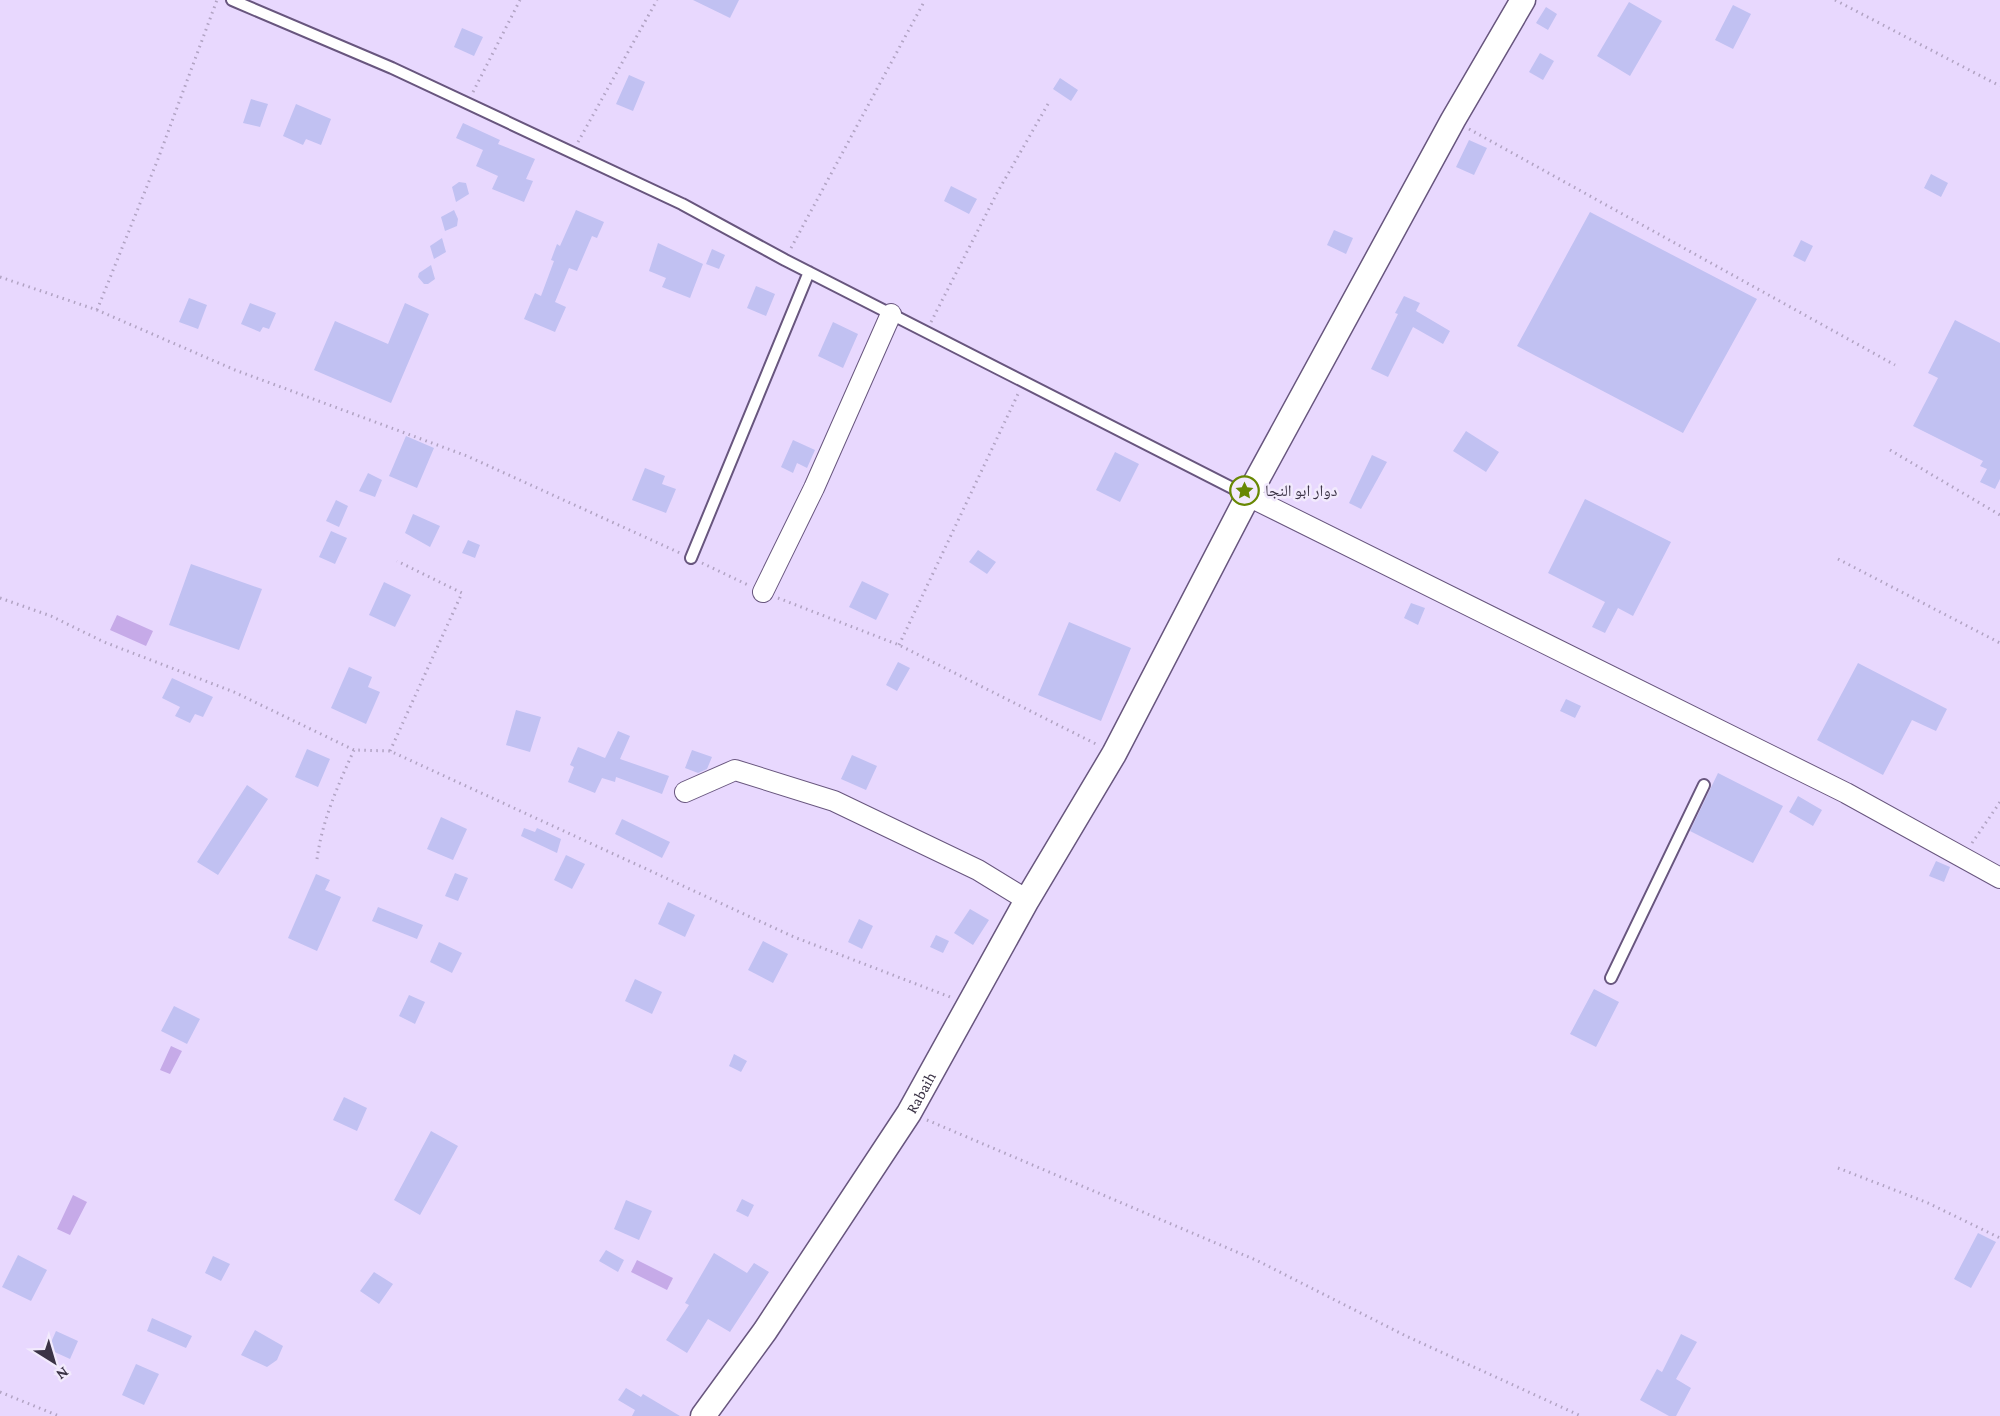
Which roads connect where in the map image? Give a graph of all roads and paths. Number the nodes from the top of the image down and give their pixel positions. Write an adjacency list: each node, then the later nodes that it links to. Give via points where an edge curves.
1 (217, 0): 16 (path)
2 (232, 0): 9 (lane)
3 (520, 0): 9 (path)
4 (657, 0): 12 (path)
5 (925, 0): 13 (path)
6 (1523, 0): 11 (street, Rabaih)
7 (1835, 0): 8 (path)
8 (2000, 86)
9 (466, 104): 12 (lane)
10 (1048, 104): 18 (path)
11 (1453, 120): 19 (path); 22 (street, Rabaih)
12 (573, 152): 13 (lane, via 682,204)
13 (785, 260): 14 (lane)
14 (809, 272): 17 (lane); 24 (lane)
15 (0, 276): 16 (path)
16 (97, 310): 24 (path, via 235,370 468,456)
17 (891, 314): 18 (lane); 27 (street)
18 (926, 331): 20 (lane)
19 (1895, 365)
20 (1024, 382): 22 (lane); 30 (path)
21 (1890, 450): 23 (path)
22 (1248, 496): 33 (street, Rabaih); 37 (street, via 1836,788)
23 (2000, 514)
24 (691, 558): 27 (path)
25 (1838, 559): 29 (path)
26 (397, 561): 32 (path, via 462,593)
27 (763, 592): 30 (path)
28 (0, 598): 31 (path, via 234,692)
29 (2000, 643)
30 (899, 645): 33 (path)
31 (354, 750): 32 (path); 38 (path, via 336,792)
32 (390, 751): 42 (path, via 794,937)
33 (1114, 754): 40 (street, Rabaih)
34 (1704, 785): 41 (lane)
35 (684, 792): 40 (street, via 735,770 834,801 978,870)
36 (2000, 802): 37 (path)
37 (1963, 857): 39 (street)
38 (317, 859)
39 (2000, 878)
40 (1027, 900): 42 (street, Rabaih)
41 (1611, 978)
42 (969, 1004): 43 (street, Rabaih)
43 (909, 1113): 48 (street, Rabaih, via 765,1331); 49 (path, via 1258,1261 1406,1336)
44 (1838, 1168): 45 (path, via 1928,1203)
45 (2000, 1238)
46 (0, 1392): 47 (path)
47 (59, 1416)
48 (703, 1416)
49 (1581, 1416)

